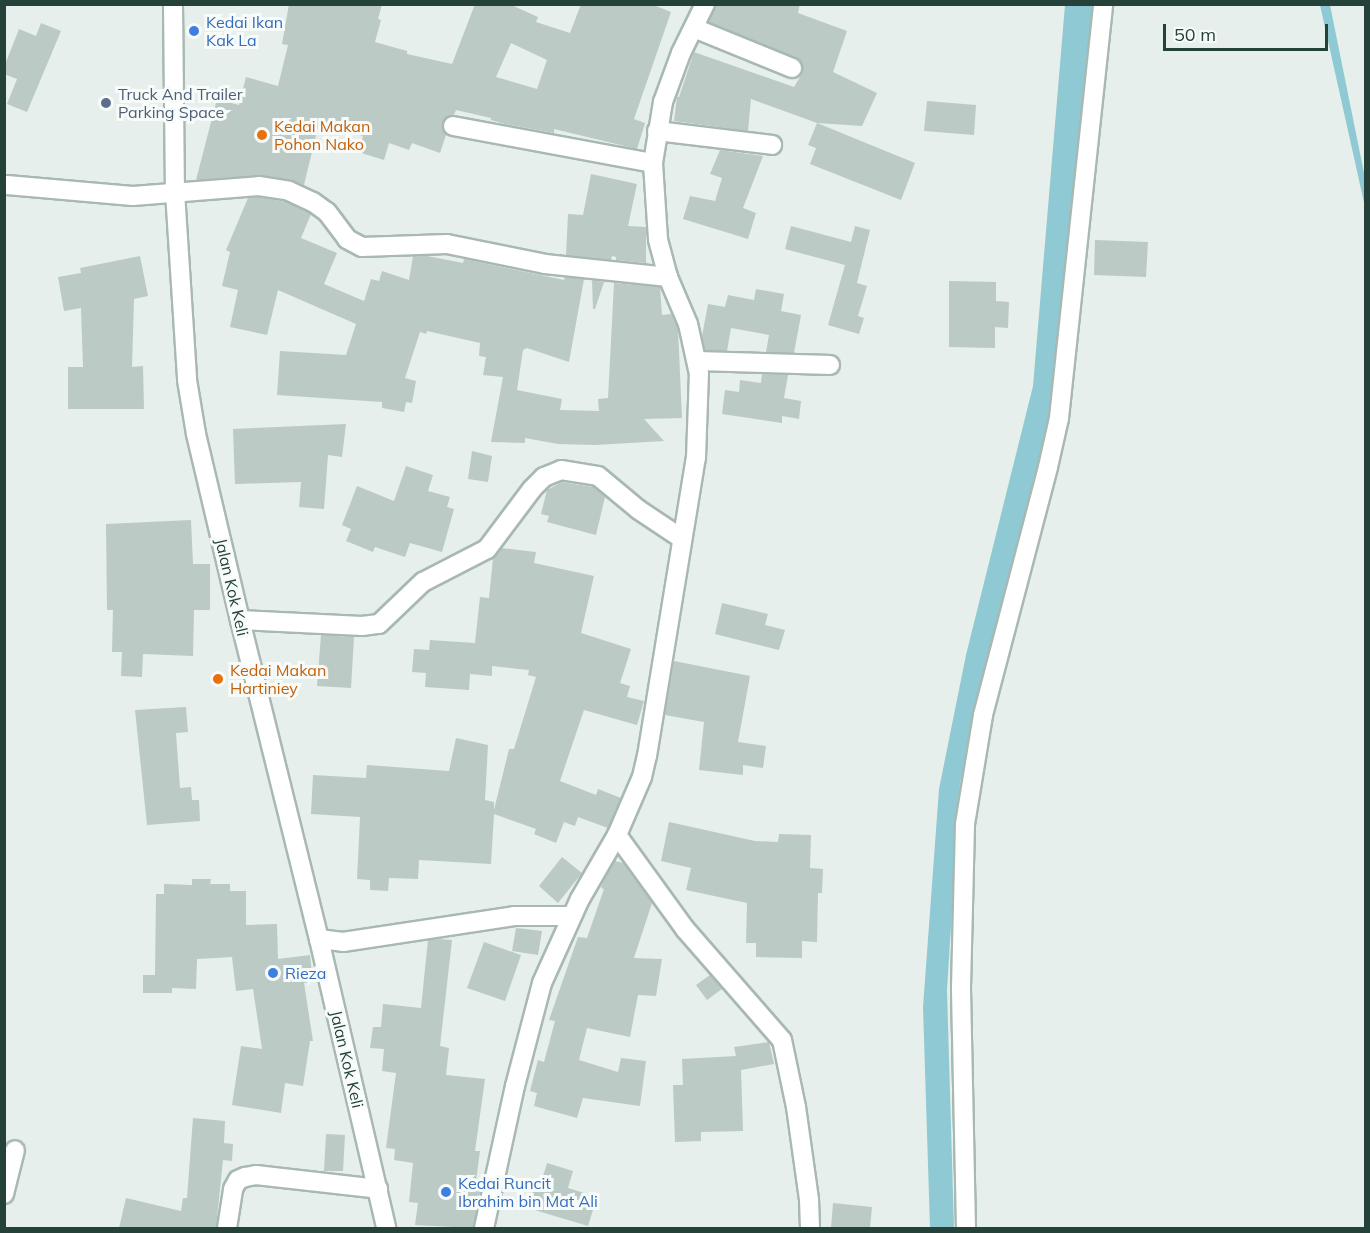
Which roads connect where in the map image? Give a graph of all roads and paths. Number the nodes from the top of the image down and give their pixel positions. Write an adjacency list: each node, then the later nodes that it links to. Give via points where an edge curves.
1 (173, 4): 11 (street, Jalan Kok Keli)
2 (705, 4): 4 (street)
3 (1103, 4): 27 (street, via 1059,418 983,715 965,824 961,988)
4 (694, 28): 5 (street); 7 (street, via 672,74)
5 (792, 68)
6 (453, 126): 9 (street)
7 (657, 131): 8 (street); 9 (street)
8 (772, 145)
9 (653, 163): 12 (street, via 654,217)
10 (7, 185): 11 (street, via 133,196)
11 (175, 192): 12 (street, via 259,186 289,191 327,212 347,240 362,246 447,244 545,264); 16 (street, Jalan Kok Keli, via 187,380)
12 (668, 277): 13 (street, via 688,324)
13 (698, 361): 14 (street); 15 (street, via 696,458)
14 (830, 365)
15 (681, 538): 16 (street, via 598,476 561,470 544,477 532,489 487,549 423,582 379,624); 17 (street, via 647,756)
16 (240, 620): 19 (street, Jalan Kok Keli)
17 (617, 835): 18 (street); 26 (street, via 685,929 782,1040 796,1107)
18 (571, 916): 19 (street, via 514,916 343,942); 25 (street, via 542,983 524,1047)
19 (319, 939): 21 (street, Jalan Kok Keli)
20 (15, 1150): 22 (street)
21 (378, 1189): 23 (street, via 245,1176 233,1189); 24 (street, Jalan Kok Keli)
22 (4, 1194)
23 (227, 1228)
24 (386, 1228)
25 (484, 1228)
26 (810, 1228)
27 (966, 1228)

